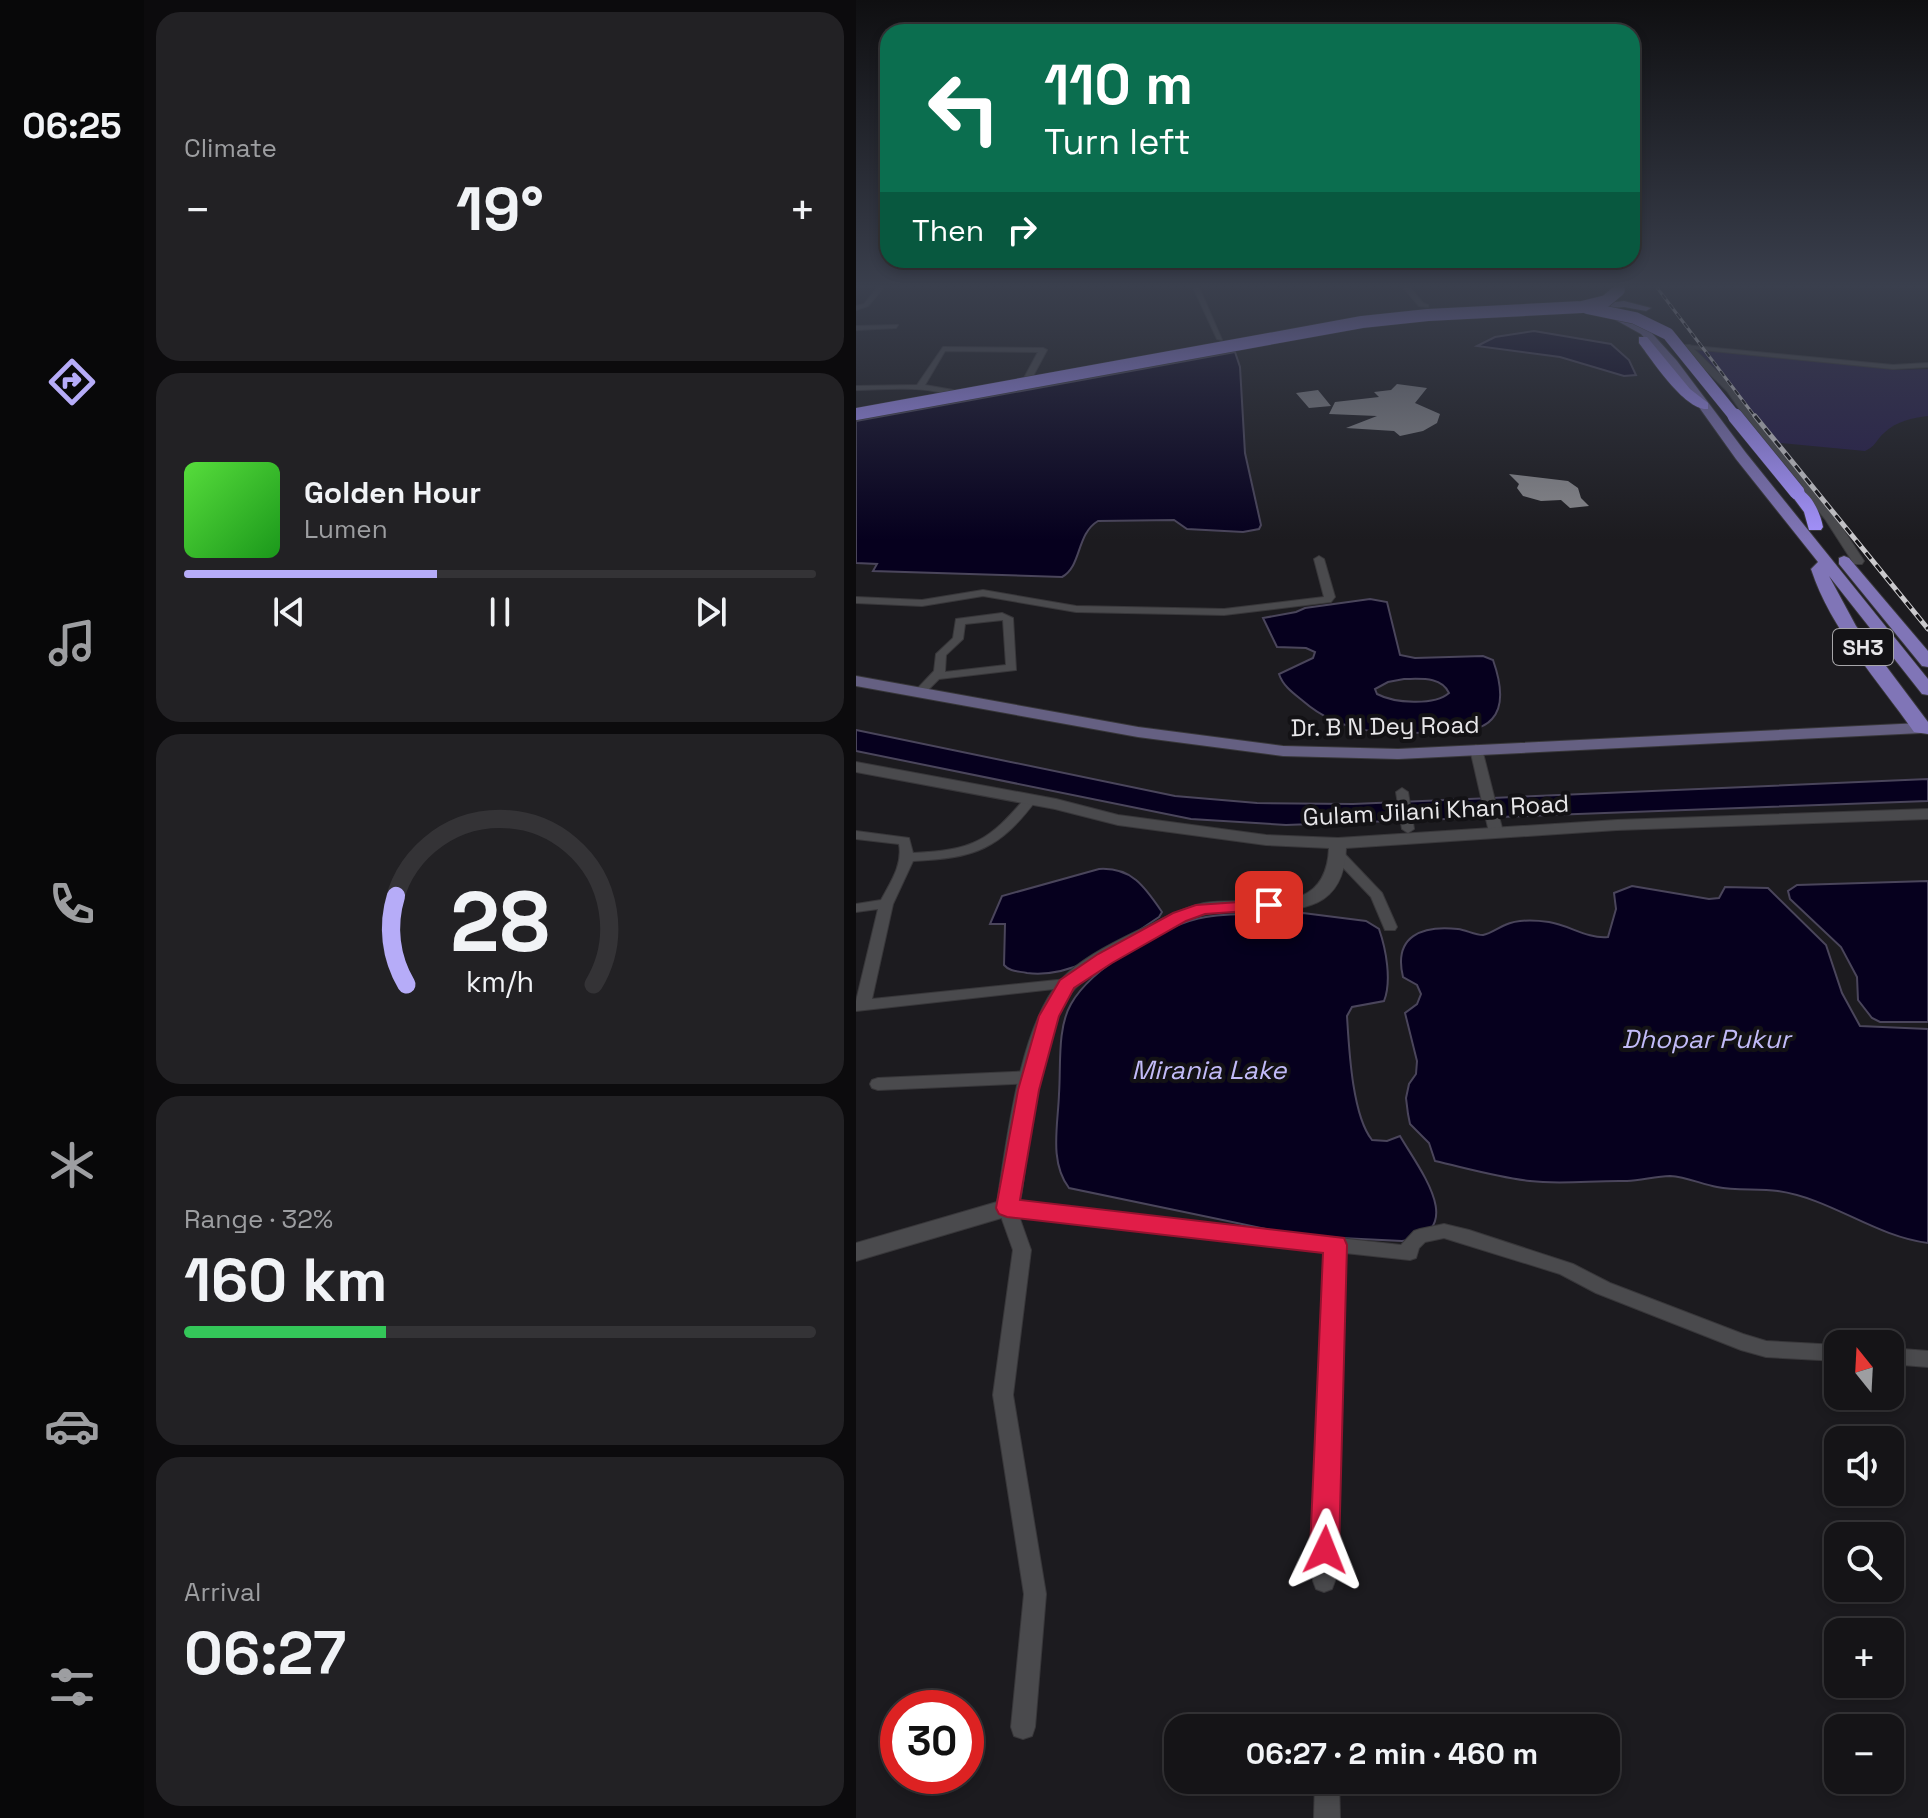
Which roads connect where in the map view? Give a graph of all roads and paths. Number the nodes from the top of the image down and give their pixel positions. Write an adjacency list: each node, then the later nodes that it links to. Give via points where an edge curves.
1 (930, 370): 14 (street)
2 (1032, 370): 12 (street)
3 (1074, 370): 12 (main road)
4 (1084, 370): 17 (highway, bridge)
5 (1093, 370): 17 (highway, bridge)
6 (1098, 370): 15 (main road)
7 (1666, 370): 16 (highway, bridge)
8 (1676, 370): 16 (main road, SH3)
9 (1689, 370): 18 (main road, SH3)
10 (1697, 370): 18 (highway, bridge, via 1797,492 1812,512)
11 (1710, 370): 21 (street, via 1830,517)
12 (1028, 378): 15 (main road)
13 (856, 388): 14 (street)
14 (919, 388): 15 (street)
15 (956, 394): 17 (main road)
16 (1703, 406): 22 (main road, SH3)
17 (856, 412)
18 (1815, 527): 19 (main road, SH3)
19 (1829, 543): 21 (main road, SH3); 25 (main road)
20 (1319, 559): 23 (street, via 1327,600 1253,610 1076,609 983,593 922,603)
21 (1858, 561): 24 (main road, SH3)
22 (1826, 562): 28 (main road); 30 (main road, SH3, via 1819,569 1821,579 1853,633)
23 (856, 600)
24 (1928, 643)
25 (1928, 662)
26 (935, 676): 26 (street, via 941,654 958,639 960,621 1008,618 1012,668); 29 (street)
27 (856, 681): 29 (main road, Dr. B N Dey Road)
28 (1928, 690)
29 (919, 693): 31 (main road, Dr. B N Dey Road, via 1153,735 1283,751 1398,754)
30 (1924, 728): 31 (main road, Dr. B N Dey Road)
31 (1476, 749): 36 (street)
32 (856, 767): 34 (street, Gulam Jilani Khan Road)
33 (1402, 792): 37 (street)
34 (1031, 799): 39 (street, Gulam Jilani Khan Road, via 1118,820); 40 (street, via 1004,833 986,844 952,854)
35 (1928, 814): 36 (street, Gulam Jilani Khan Road)
36 (1495, 828): 39 (street, Gulam Jilani Khan Road)
37 (1408, 829)
38 (856, 835): 40 (street, via 904,841)
39 (1338, 848): 43 (street, via 1377,896); 44 (street, via 1335,875 1314,899 1202,909 1179,917)
40 (908, 857): 41 (street)
41 (886, 904): 42 (street); 45 (street)
42 (856, 908)
43 (1390, 927)
44 (1067, 984): 45 (street); 46 (street, via 1049,1016)
45 (860, 1005)
46 (1032, 1077): 47 (street); 48 (street)
47 (878, 1084)
48 (1007, 1208): 49 (street); 50 (street); 55 (street, via 1022,1250 1003,1395 1035,1594)
49 (1336, 1245): 51 (street, via 1410,1253 1410,1245 1420,1236 1444,1231 1566,1269 1741,1342); 54 (street)
50 (856, 1252)
51 (1824, 1352)
52 (1904, 1357): 53 (street)
53 (1928, 1359)
54 (1324, 1581)
55 (1023, 1727)
56 (1327, 1794): 57 (street)
57 (1327, 1818)

